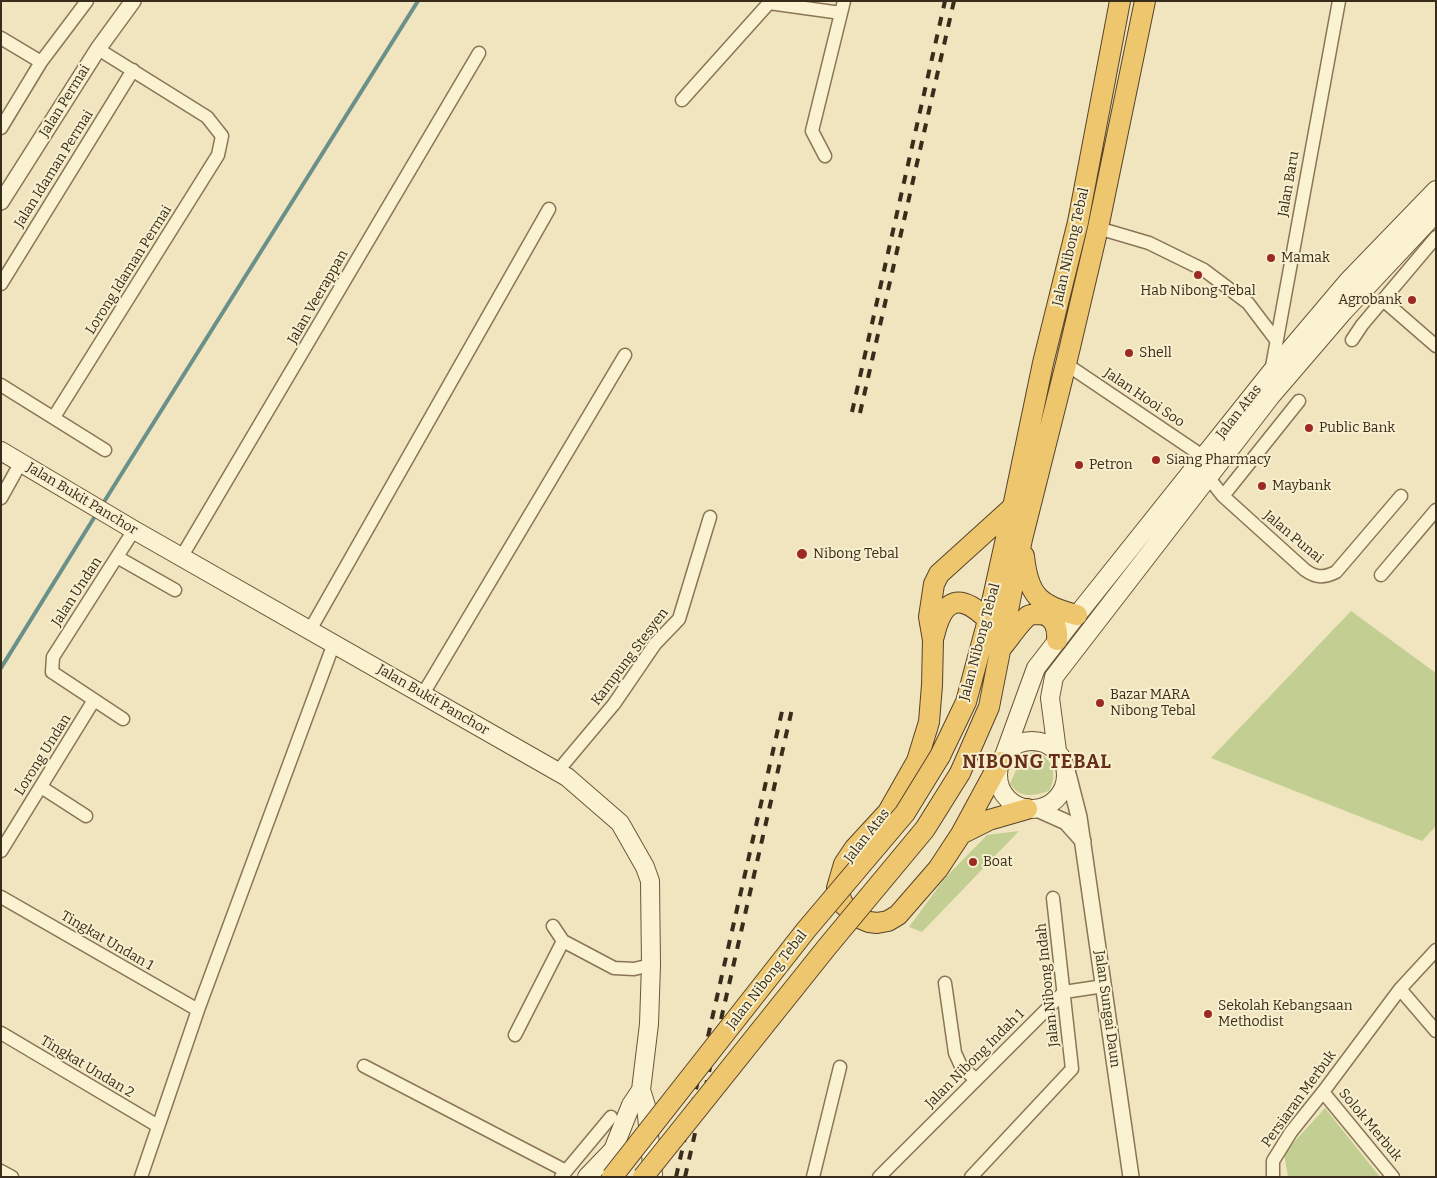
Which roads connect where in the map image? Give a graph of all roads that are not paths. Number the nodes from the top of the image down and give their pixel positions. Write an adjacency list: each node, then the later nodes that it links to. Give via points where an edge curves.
1 (87, 1): 10 (street)
2 (133, 1): 8 (street, Jalan Permai)
3 (1120, 1): 42 (highway, Jalan Nibong Tebal, via 1078,222 1043,362)
4 (1146, 1): 19 (highway, Jalan Nibong Tebal)
5 (1339, 1): 25 (street, Jalan Baru)
6 (843, 7): 12 (street, via 769,3); 14 (street, via 812,131)
7 (1, 38): 10 (street)
8 (98, 49): 11 (street); 16 (street, Jalan Permai)
9 (479, 52): 47 (street, Jalan Veerappan)
10 (41, 62): 13 (street)
11 (133, 70): 21 (street, Jalan Idaman Permai); 33 (street, Lorong Idaman Permai, via 207,117 222,136 218,155)
12 (682, 100)
13 (1, 128)
14 (825, 156)
15 (1436, 190): 30 (main road, Jalan Atas, via 1348,280)
16 (1, 202)
17 (549, 209): 53 (street)
18 (1436, 213): 23 (main road, Jalan Atas)
19 (1098, 228): 25 (street, via 1149,243 1204,270 1248,303); 29 (highway, Jalan Nibong Tebal)
20 (1436, 238): 22 (street)
21 (1, 284)
22 (1383, 300): 24 (street); 27 (street)
23 (1344, 311): 24 (street); 38 (main road, Jalan Atas, via 1271,396)
24 (1362, 325): 26 (street)
25 (1276, 340): 30 (street, Jalan Baru)
26 (1352, 340)
27 (1436, 346)
28 (625, 355): 58 (street)
29 (1066, 364): 36 (street, Jalan Hooi Soo); 46 (highway, Jalan Nibong Tebal)
30 (1271, 372): 36 (main road, Jalan Atas)
31 (1, 385): 33 (street)
32 (1299, 401): 40 (street)
33 (54, 417): 34 (street)
34 (105, 450)
35 (1, 451): 37 (main road, Jalan Bukit Panchor)
36 (1204, 457): 51 (main road, Jalan Atas)
37 (21, 462): 39 (street); 45 (main road, Jalan Bukit Panchor)
38 (1208, 477): 40 (street, Jalan Punai); 61 (main road, Jalan Atas, via 1054,677 1050,698)
39 (3, 492)
40 (1223, 496): 41 (street, Jalan Punai, via 1314,577 1326,577 1343,566)
41 (1401, 496)
42 (1013, 507): 52 (highway, Jalan Nibong Tebal); 54 (highway, via 939,574 934,584 929,616)
43 (1436, 510): 49 (street)
44 (710, 517): 64 (street, Kampung Stesyen, via 679,619 655,644 614,704)
45 (134, 530): 47 (main road, Jalan Bukit Panchor); 48 (street, Jalan Undan)
46 (1022, 540): 51 (highway, via 1026,576 1031,589 1050,606); 57 (highway, Jalan Nibong Tebal)
47 (182, 556): 53 (main road, Jalan Bukit Panchor)
48 (117, 557): 50 (street); 59 (street, Jalan Undan, via 53,657 52,672)
49 (1381, 575)
50 (175, 590)
51 (1077, 615): 55 (main road, Jalan Atas)
52 (988, 620): 54 (highway, via 976,608 961,602 951,604 936,626); 99 (highway, Jalan Nibong Tebal, bridge, via 966,702 940,756 905,813 806,930)
53 (310, 630): 56 (main road, Jalan Bukit Panchor)
54 (933, 640): 68 (highway, Jalan Atas, via 929,722 917,761 888,812 844,864 837,888 843,904 857,917 869,922 877,923 898,915 938,869)
55 (1057, 640): 57 (highway, via 1054,622 1043,614 1035,614 1028,616); 62 (main road, Jalan Atas, via 1036,668)
56 (334, 643): 58 (main road, Jalan Bukit Panchor); 81 (street)
57 (1001, 649): 94 (highway, Jalan Nibong Tebal, bridge, via 989,707 960,773 925,830 827,947)
58 (423, 694): 64 (main road, Jalan Bukit Panchor)
59 (94, 700): 60 (street); 65 (street, Lorong Undan)
60 (123, 719)
61 (1057, 751): 62 (main road, via 1036,740 1025,741 1014,745); 63 (main road)
62 (1003, 757): 66 (main road, via 998,777 1002,792 1012,803); 68 (highway, Jalan Atas)
63 (1067, 770): 66 (main road, via 1060,796 1048,806); 69 (street, Jalan Sungai Daun)
64 (557, 772): 76 (main road, Jalan Bukit Panchor, via 620,823 645,867 650,881)
65 (40, 787): 67 (street); 70 (street, Lorong Undan)
66 (1032, 809): 68 (highway, via 1008,813); 69 (street, via 1066,822)
67 (86, 816)
68 (961, 834)
69 (1083, 841): 78 (street, Jalan Sungai Daun)
70 (1, 851)
71 (1, 897): 81 (street, Tingkat Undan 1)
72 (1053, 898): 80 (street, Jalan Nibong Indah)
73 (553, 926): 74 (street)
74 (563, 940): 76 (street, via 614,968 634,969); 84 (street)
75 (1436, 950): 79 (street, Persiaran Merbuk)
76 (651, 965): 88 (main road, Jalan Bukit Panchor, via 649,1024)
77 (945, 983): 87 (street, via 956,1053 961,1066)
78 (1104, 986): 80 (street); 103 (street, Jalan Sungai Daun)
79 (1400, 988): 82 (street); 89 (street, Persiaran Merbuk)
80 (1064, 992): 87 (street, Jalan Nibong Indah 1); 102 (street, Jalan Nibong Indah, via 1072,1069)
81 (198, 1010): 91 (street)
82 (1436, 1032)
83 (1, 1033): 91 (street, Tingkat Undan 2)
84 (515, 1035)
85 (364, 1066): 95 (street)
86 (840, 1067): 100 (street)
87 (975, 1079): 101 (street, Jalan Nibong Indah 1)
88 (641, 1090): 92 (main road, Jalan Bukit Panchor, via 631,1105); 94 (main road, Jalan Bukit Panchor, via 646,1106)
89 (1323, 1092): 104 (street, Persiaran Merbuk, via 1290,1132 1272,1161); 105 (street, Solok Merbuk)
90 (611, 1116): 95 (street)
91 (158, 1126): 97 (street)
92 (613, 1150): 94 (main road, via 624,1148 645,1154); 98 (main road, Jalan Bukit Panchor)
93 (1, 1171): 96 (street)
94 (650, 1172)
95 (563, 1174)
96 (12, 1177)
97 (140, 1177)
98 (587, 1177)
99 (612, 1177)
100 (813, 1177)
101 (879, 1177)
102 (971, 1177)
103 (1131, 1177)
104 (1273, 1177)
105 (1393, 1177)

